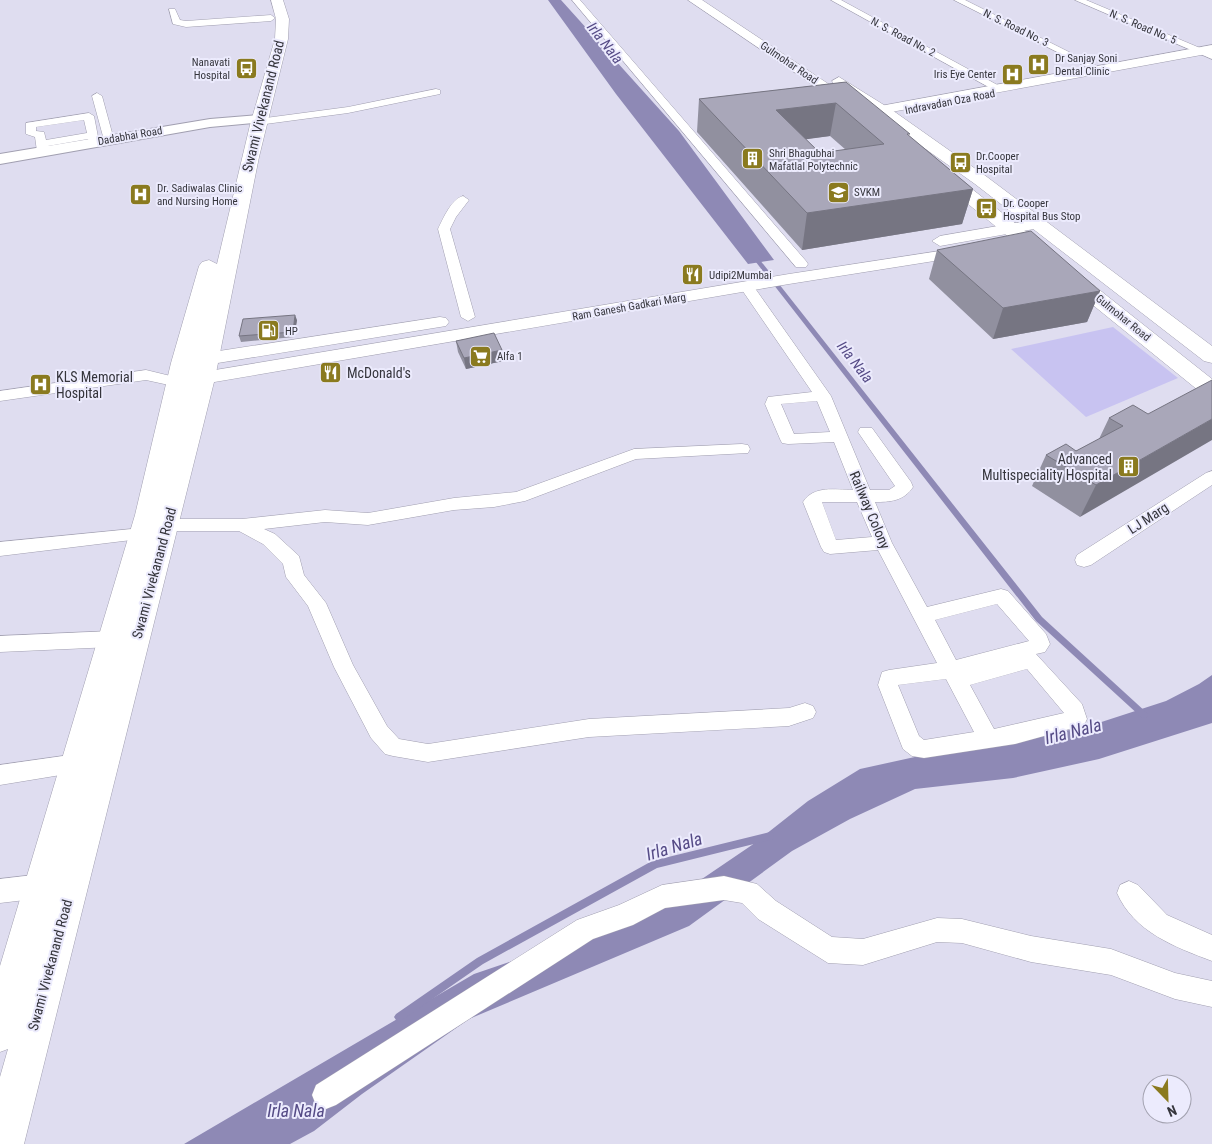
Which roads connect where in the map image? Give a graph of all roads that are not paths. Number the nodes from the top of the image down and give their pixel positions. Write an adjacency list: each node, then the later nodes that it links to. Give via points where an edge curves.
1 (270, 0): 10 (main road, Swami Vivekanand Road)
2 (277, 0): 19 (main road, Swami Vivekanand Road, via 283,27 276,62)
3 (576, 0): 27 (street)
4 (694, 0): 16 (main road, Gulmohar Road)
5 (715, 0): 16 (main road, Gulmohar Road)
6 (835, 0): 13 (street, N. S. Road No. 2)
7 (958, 0): 12 (street, N. S. Road No. 3)
8 (1079, 0): 11 (street, N. S. Road No. 5)
9 (172, 11): 10 (street, via 176,22 186,24)
10 (271, 18): 19 (main road, Swami Vivekanand Road)
11 (1209, 53): 12 (street, Indravadan Oza Road); 16 (street, Indravadan Oza Road)
12 (1100, 70): 13 (street, Indravadan Oza Road)
13 (998, 88): 16 (street, Indravadan Oza Road)
14 (436, 92): 19 (street, via 348,110)
15 (96, 96): 17 (street)
16 (878, 112): 25 (main road, Gulmohar Road); 26 (main road, Gulmohar Road)
17 (102, 116): 18 (street); 20 (street)
18 (90, 118): 20 (street); 21 (street, via 85,116 30,125 31,134 40,134)
19 (257, 120): 20 (main road, Dadabhai Road, via 210,123); 23 (main road, Dadabhai Road); 31 (main road, Swami Vivekanand Road)
20 (99, 139): 21 (main road, Dadabhai Road)
21 (43, 147): 22 (main road, Dadabhai Road)
22 (0, 159)
23 (0, 163)
24 (463, 200): 29 (street, via 444,228)
25 (1046, 230): 26 (street, Ram Ganesh Gadkari Marg); 30 (main road, Gulmohar Road)
26 (1020, 235): 27 (street, Ram Ganesh Gadkari Marg); 28 (street, Ram Ganesh Gadkari Marg, via 788,279); 32 (main road, Gulmohar Road)
27 (801, 264): 28 (street, Ram Ganesh Gadkari Marg)
28 (759, 277): 29 (street, Ram Ganesh Gadkari Marg); 31 (street, Ram Ganesh Gadkari Marg); 34 (street, Railway Colony)
29 (468, 318): 31 (street, Ram Ganesh Gadkari Marg)
30 (1212, 356)
31 (193, 370): 33 (street); 41 (main road, Swami Vivekanand Road)
32 (1212, 390)
33 (0, 396)
34 (823, 396): 36 (street, Railway Colony); 36 (street, via 778,399 773,404 788,439)
35 (866, 432): 39 (street, via 904,487 889,496)
36 (840, 436): 39 (street, Railway Colony)
37 (742, 449): 40 (street, via 634,454 528,494 494,501 454,504 368,519 325,516)
38 (1212, 477): 44 (street, LJ Marg)
39 (862, 494): 42 (street, Railway Colony); 42 (street, via 812,499 828,545 835,548)
40 (242, 525): 41 (street); 49 (street, via 269,539 292,561 295,576 316,603 344,667 379,732 393,747 428,753 588,728 789,717)
41 (154, 530): 43 (street); 46 (main road, Swami Vivekanand Road); 60 (main road, Swami Vivekanand Road)
42 (883, 543): 45 (street, Railway Colony)
43 (0, 549)
44 (1084, 560)
45 (922, 616): 48 (street, Railway Colony); 48 (street, via 1001,596 1039,639 1038,646)
46 (112, 639): 47 (street); 51 (main road, Swami Vivekanand Road)
47 (0, 644)
48 (953, 675): 50 (street, Railway Colony); 50 (street, via 889,678 888,685 911,742 924,749); 50 (street, via 1029,660 1077,715 1076,719 1015,735)
49 (805, 712)
50 (988, 738)
51 (76, 764): 52 (street); 53 (main road, Swami Vivekanand Road)
52 (0, 775)
53 (42, 886): 54 (street); 58 (main road, Swami Vivekanand Road)
54 (0, 891)
55 (1129, 893): 56 (street, via 1158,924 1178,936)
56 (1212, 948)
57 (1212, 994): 59 (street, via 1175,986 1111,962 1031,949 962,931 937,930 863,952 828,950 767,910 748,892 724,888 662,897 624,916 586,929)
58 (0, 1032)
59 (326, 1095)
60 (8, 1097): 61 (main road, Swami Vivekanand Road)
61 (3, 1144)

